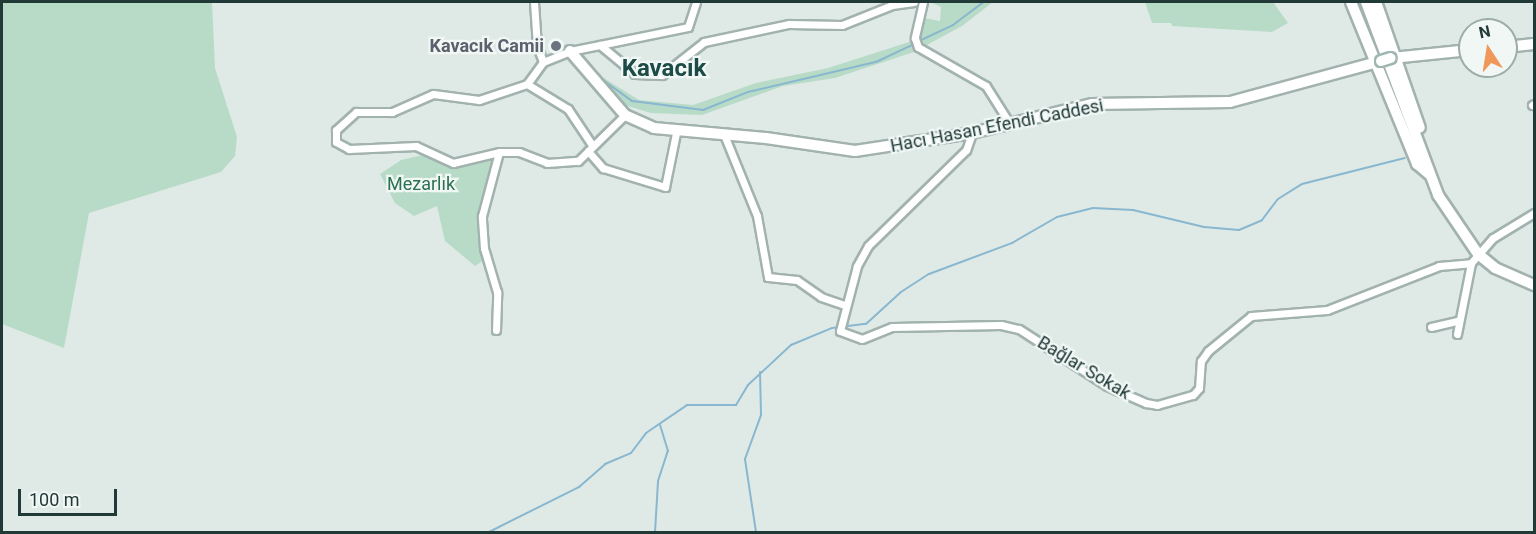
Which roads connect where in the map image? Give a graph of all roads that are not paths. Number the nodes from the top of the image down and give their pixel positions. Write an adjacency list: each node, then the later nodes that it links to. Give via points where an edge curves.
1 (534, 2): 14 (street, via 537,46)
2 (696, 2): 9 (street, via 688,27)
3 (914, 2): 9 (street, via 891,6 842,25 797,23 704,42 663,75 636,74)
4 (923, 2): 17 (street, via 915,38 918,47 986,86)
5 (1351, 2): 13 (street)
6 (1366, 2): 23 (street)
7 (1376, 2): 13 (street)
8 (1534, 44): 10 (street)
9 (600, 45): 11 (street)
10 (1518, 46)
11 (570, 51): 14 (street); 16 (street)
12 (1458, 51): 13 (street, Hacı Hasan Efendi Caddesi)
13 (1386, 60): 17 (street, Hacı Hasan Efendi Caddesi, via 1230,102 1092,104); 23 (street, via 1431,159); 23 (street, via 1417,164)
14 (543, 62): 15 (street)
15 (527, 84): 21 (street, via 568,109); 22 (street, via 479,100 433,94 392,112 356,112 339,126 335,138 339,146 349,149 416,146 453,163)
16 (625, 116): 18 (street, Hacı Hasan Efendi Caddesi); 21 (street)
17 (1010, 124): 19 (street, Hacı Hasan Efendi Caddesi)
18 (676, 133): 20 (street, Hacı Hasan Efendi Caddesi); 21 (street, via 665,187 603,168)
19 (972, 133): 20 (street, Hacı Hasan Efendi Caddesi, via 855,151 766,138); 28 (street, via 966,150 868,246)
20 (725, 137): 28 (street, via 758,216 768,278 797,280 821,297)
21 (590, 148): 22 (street, via 578,161 547,163 519,152)
22 (499, 152): 31 (street, via 482,216 484,248 497,292)
23 (1429, 174): 25 (street, via 1438,195)
24 (1534, 213): 25 (street, via 1498,234)
25 (1478, 254): 26 (street); 27 (street, via 1515,279)
26 (1471, 263): 28 (street, Bağlar Sokak, via 1439,266 1328,310 1251,316 1208,351 1201,361 1199,388 1193,395 1157,405 1107,386 1019,329 1001,325 892,327 862,339 840,331); 29 (street)
27 (1534, 285)
28 (844, 305)
29 (1457, 321): 30 (street); 32 (street)
30 (1431, 327)
31 (496, 330)
32 (1457, 334)

